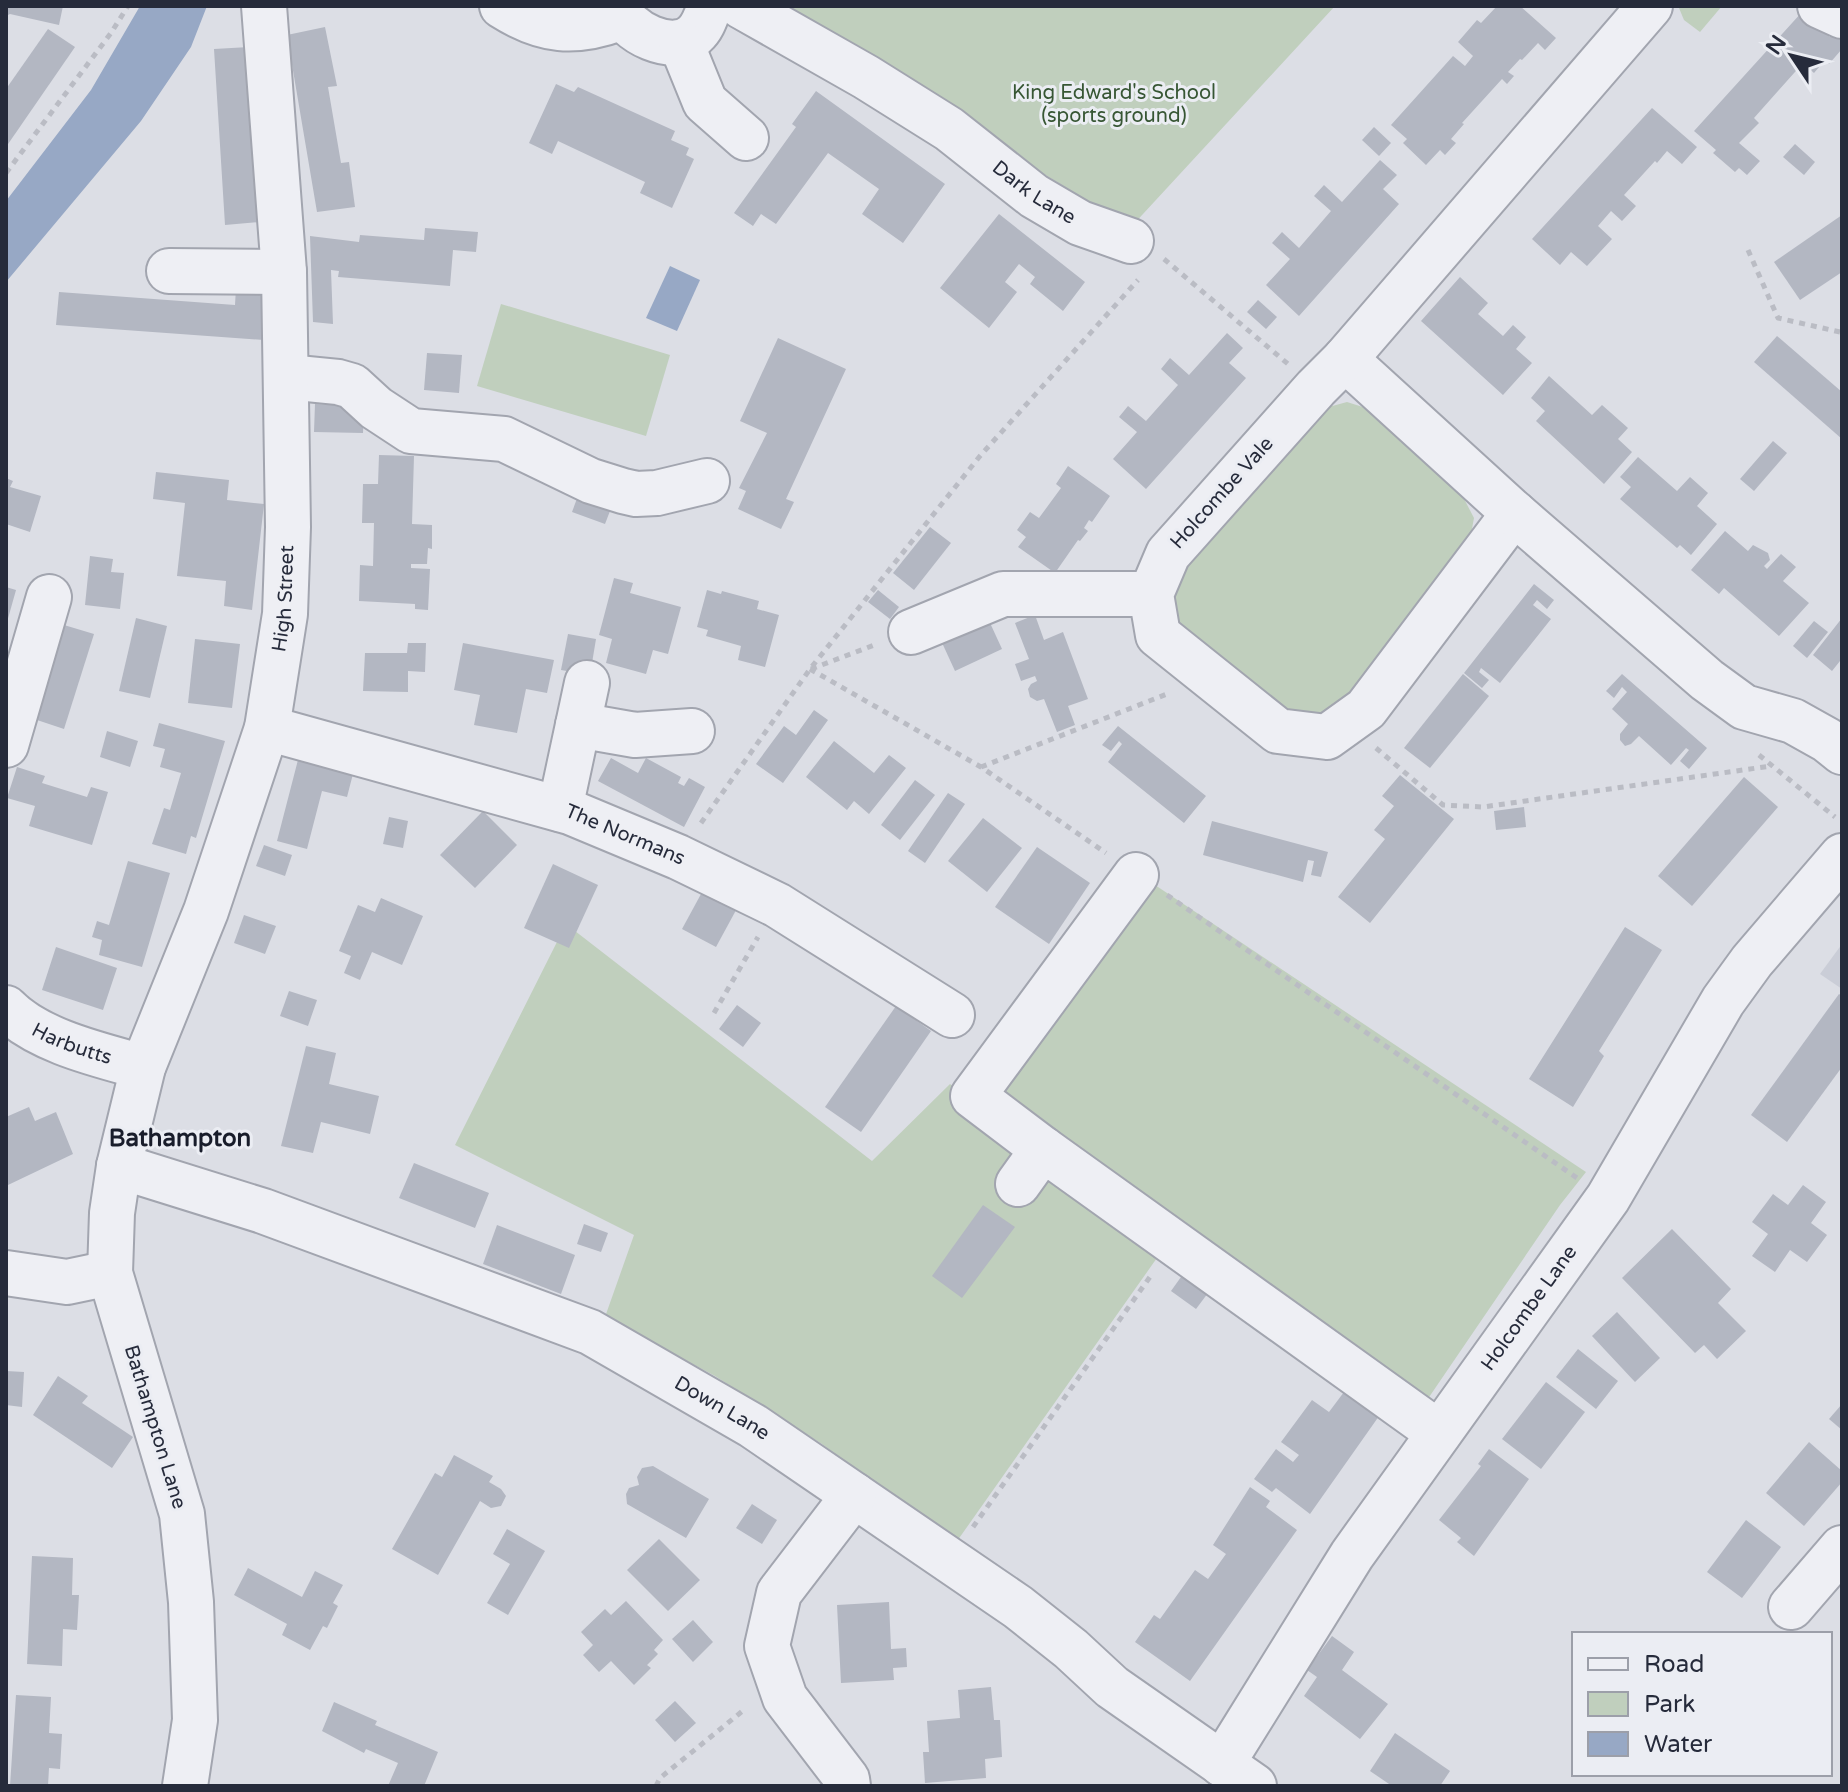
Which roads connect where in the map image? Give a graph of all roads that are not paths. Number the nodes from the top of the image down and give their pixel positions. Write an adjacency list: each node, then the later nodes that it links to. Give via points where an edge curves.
1 (264, 6): 13 (street, High Street)
2 (502, 6): 7 (street, via 544,27 598,26)
3 (710, 6): 9 (street, via 694,36)
4 (741, 6): 11 (street, Dark Lane, via 937,121 1034,196)
5 (1650, 6): 14 (street, Holcombe Vale)
6 (1820, 6): 8 (street)
7 (618, 12): 9 (street, via 632,29)
8 (1842, 16)
9 (681, 43): 10 (street, via 705,102)
10 (746, 138)
11 (1134, 260)
12 (169, 271): 13 (street)
13 (284, 272): 15 (street, High Street)
14 (1330, 374): 17 (street); 18 (street, Holcombe Vale, via 1168,554)
15 (287, 377): 16 (street, via 352,386 411,431 504,439 623,491 657,493); 23 (street, High Street, via 285,614)
16 (707, 481)
17 (1514, 513): 18 (street, via 1366,709 1327,737 1278,731 1209,678 1158,635); 26 (street, via 1744,707 1793,721)
18 (1151, 594): 20 (street, via 1003,594)
19 (49, 597): 25 (street)
20 (911, 632)
21 (587, 683): 22 (street)
22 (578, 725): 24 (street, via 635,735); 27 (street)
23 (267, 728): 27 (street, The Normans); 32 (street, High Street, via 206,911)
24 (692, 731)
25 (6, 745)
26 (1842, 752)
27 (560, 809): 31 (street, The Normans, via 777,905)
28 (1842, 856): 38 (street, Holcombe Lane, via 1723,1001 1608,1198)
29 (1136, 875): 33 (street, via 973,1096)
30 (6, 1008): 32 (street, Harbutts, via 69,1046)
31 (952, 1015)
32 (143, 1067): 34 (street, High Street)
33 (1043, 1149): 35 (street); 38 (street)
34 (119, 1166): 37 (street, Bathampton Lane); 39 (street, Down Lane, via 263,1211 590,1332 753,1426)
35 (1018, 1184)
36 (6, 1273): 37 (street, via 67,1282)
37 (110, 1273): 43 (street, Bathampton Lane, via 182,1514 195,1720)
38 (1439, 1433): 42 (street, Holcombe Lane, via 1352,1555)
39 (854, 1495): 42 (street, Down Lane, via 1018,1607 1112,1687); 44 (street, via 779,1593 767,1646 785,1698)
40 (1836, 1567): 41 (street)
41 (1791, 1607)
42 (1238, 1775)
43 (185, 1786)
44 (848, 1786)

